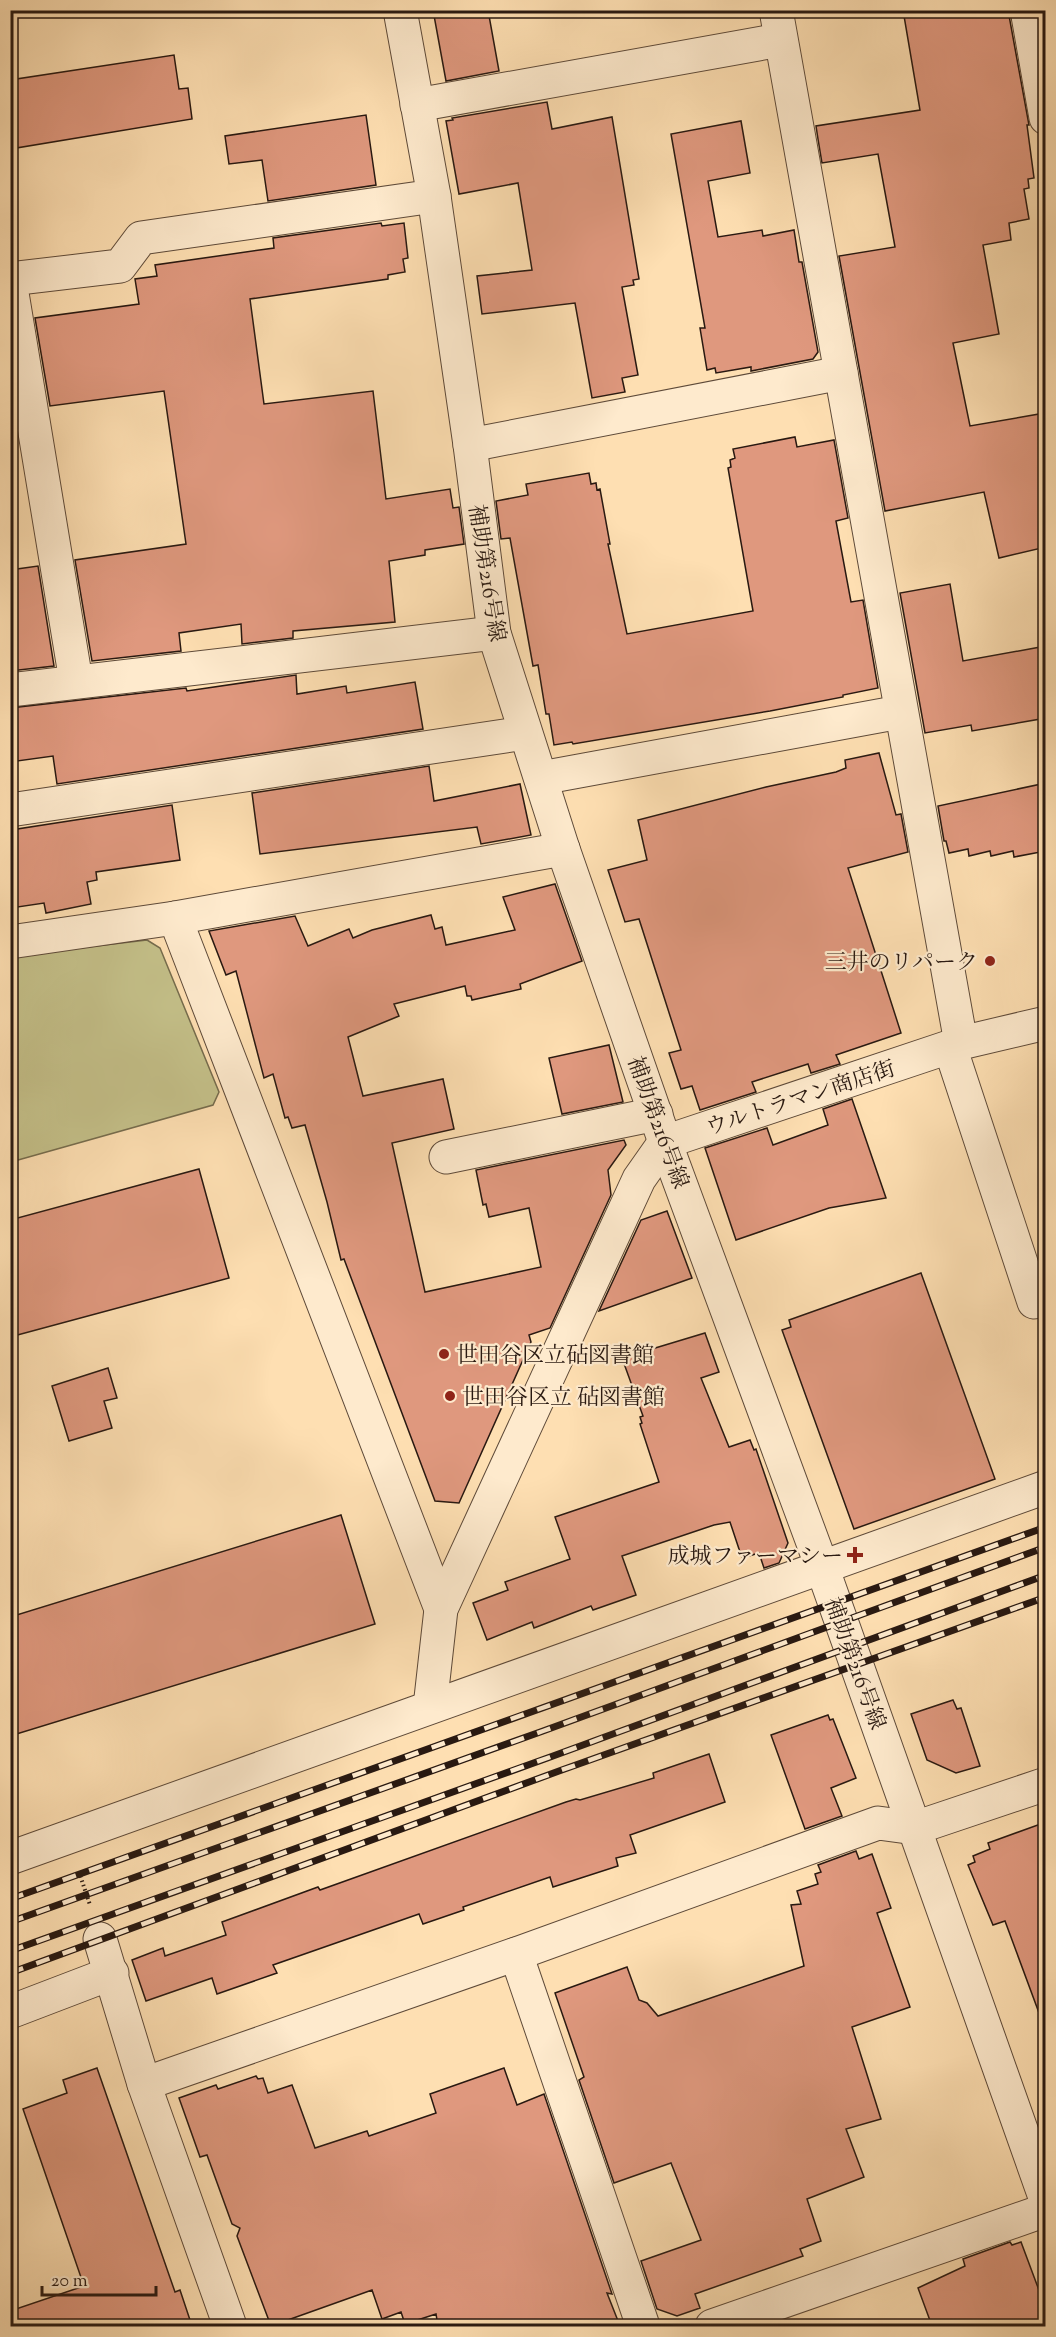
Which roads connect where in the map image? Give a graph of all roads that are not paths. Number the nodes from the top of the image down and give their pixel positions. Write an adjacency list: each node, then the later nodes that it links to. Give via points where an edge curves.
1 (400, 10): 4 (street, 補助第216号線)
2 (1027, 10): 5 (street)
3 (778, 25): 4 (street); 8 (street)
4 (417, 105): 6 (street, 補助第216号線)
5 (1046, 118)
6 (434, 196): 7 (street, via 141,238 120,266); 9 (street, 補助第216号線)
7 (10, 280): 11 (street)
8 (841, 374): 9 (street); 13 (street)
9 (470, 445): 10 (street, 補助第216号線)
10 (494, 633): 11 (street); 14 (street, 補助第216号線)
11 (76, 681): 12 (street)
12 (10, 690)
13 (900, 712): 15 (street); 21 (street)
14 (525, 733): 15 (street, 補助第216号線); 16 (street)
15 (541, 778): 17 (street, 補助第216号線)
16 (10, 810)
17 (563, 849): 18 (street); 22 (street, 補助第216号線)
18 (175, 918): 19 (street); 27 (street)
19 (10, 942)
20 (1046, 1023): 21 (street, ウルトラマン商店街)
21 (955, 1045): 22 (street, ウルトラマン商店街); 24 (street)
22 (660, 1128): 23 (street, ウルトラマン商店街); 26 (street, 補助第216号線); 27 (street)
23 (446, 1157)
24 (1034, 1302)
25 (1046, 1487): 26 (street)
26 (822, 1567): 28 (street); 30 (street, 補助第216号線)
27 (441, 1609): 28 (street)
28 (430, 1707): 31 (street)
29 (1046, 1784): 30 (street)
30 (915, 1828): 33 (street, via 878,1823); 37 (street, 補助第216号線)
31 (10, 1858)
32 (100, 1939): 34 (street)
33 (516, 1954): 36 (street); 40 (street)
34 (112, 1973): 35 (street); 36 (street)
35 (10, 2012)
36 (144, 2084): 39 (street)
37 (1046, 2200)
38 (1046, 2210): 41 (street)
39 (230, 2326)
40 (643, 2326)
41 (712, 2326)

